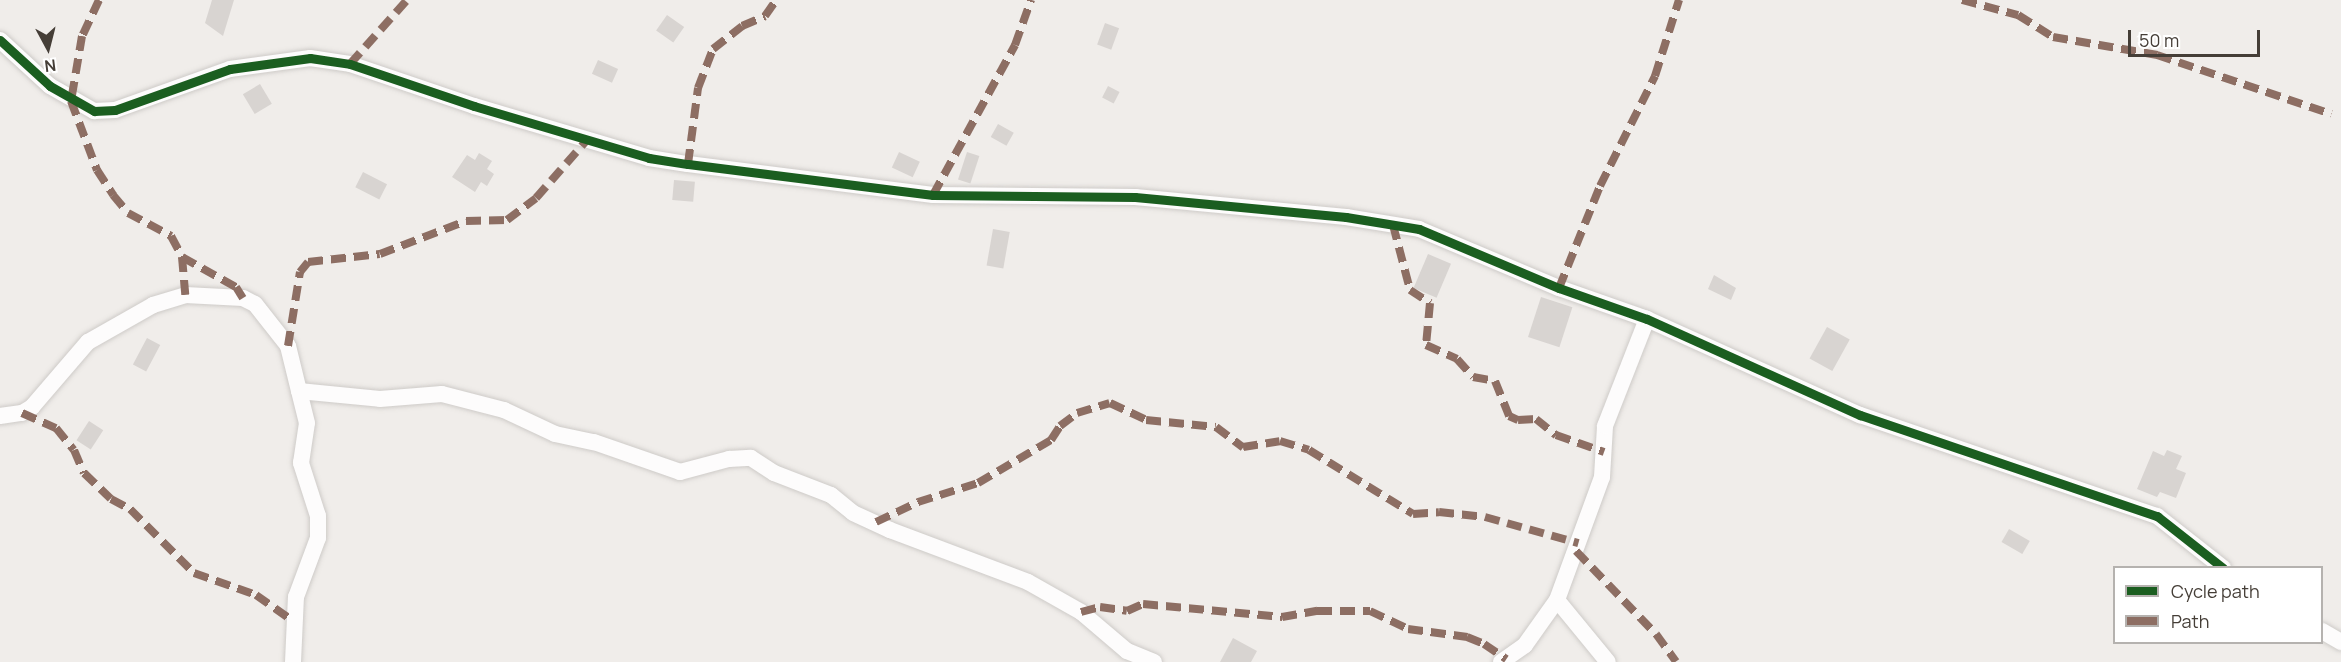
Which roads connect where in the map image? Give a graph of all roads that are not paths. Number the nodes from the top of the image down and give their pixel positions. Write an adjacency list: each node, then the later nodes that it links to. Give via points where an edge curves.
1 (0, 40): 2 (street, via 50,86 94,111 115,110 230,69 310,58 350,64 485,110 649,158 933,195 1136,197 1346,217 1419,229 1560,288)
2 (1647, 319): 5 (street, via 1860,415 2157,516); 6 (street, via 1605,426 1602,477)
3 (299, 391): 4 (street, via 288,346 255,304 243,298 185,295 153,305 88,342 32,407 22,413); 9 (street, via 307,423 301,463 318,516 318,538 296,597); 10 (street, via 381,399 442,394 504,410 555,434 594,442 680,472 729,459 751,458 774,473 831,495 853,513 890,530 1028,582 1081,612 1127,651)
4 (0, 416)
5 (2222, 566)
6 (1557, 600): 11 (street, via 1525,645); 12 (street)
7 (2323, 632): 8 (street)
8 (2341, 642)
9 (293, 662)
10 (1154, 662)
11 (1501, 662)
12 (1608, 662)

